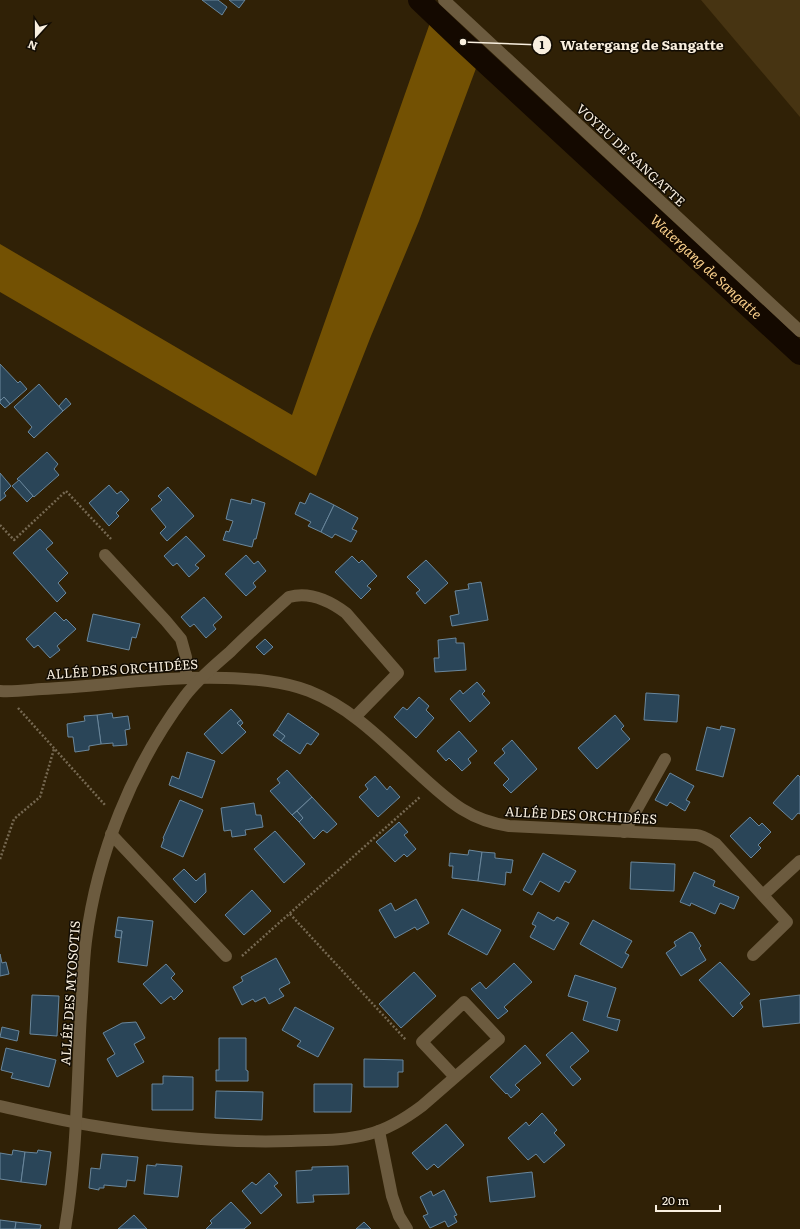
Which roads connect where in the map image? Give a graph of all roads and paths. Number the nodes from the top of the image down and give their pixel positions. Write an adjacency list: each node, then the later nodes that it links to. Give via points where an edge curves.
1 (444, 0): 2 (street, VOYEU DE SANGATTE)
2 (800, 331)
3 (0, 525): 4 (path, via 14,540 66,491 114,542)
4 (105, 555): 5 (street, via 178,635 184,648)
5 (186, 677): 6 (street, ALLÉE DES ORCHIDÉES); 7 (street, ALLÉE DES ORCHIDÉES, via 84,687)
6 (202, 677): 8 (street, ALLÉE DES ORCHIDÉES, via 255,679 298,687 329,700); 8 (street, ALLÉE DES MYOSOTIS, via 289,597 314,596 346,613 398,673); 12 (street, ALLÉE DES MYOSOTIS, via 185,696 156,741)
7 (2, 691): 9 (path)
8 (355, 717): 11 (street, ALLÉE DES ORCHIDÉES)
9 (54, 748): 12 (path); 15 (path, via 40,797 14,819)
10 (665, 759): 13 (street)
11 (433, 786): 13 (street, ALLÉE DES ORCHIDÉES, via 465,812 497,824); 18 (path)
12 (118, 819): 14 (street, ALLÉE DES MYOSOTIS)
13 (624, 832): 17 (street, ALLÉE DES ORCHIDÉES, via 702,836 716,844)
14 (111, 834): 20 (street); 24 (street, ALLÉE DES MYOSOTIS, via 95,889 86,943)
15 (0, 859)
16 (800, 860): 17 (street)
17 (763, 895): 19 (street, ALLÉE DES ORCHIDÉES, via 787,922)
18 (290, 914): 20 (path, via 243,956); 21 (path, via 410,1044)
19 (753, 955)
20 (226, 956)
21 (422, 1042): 22 (street); 22 (street, via 464,1002 499,1039)
22 (455, 1077): 25 (street, via 411,1114)
23 (0, 1106): 24 (street)
24 (75, 1123): 25 (street, via 159,1135 246,1141 347,1139); 26 (street, ALLÉE DES MYOSOTIS)
25 (379, 1131): 27 (street, via 392,1196)
26 (65, 1229)
27 (407, 1229)

